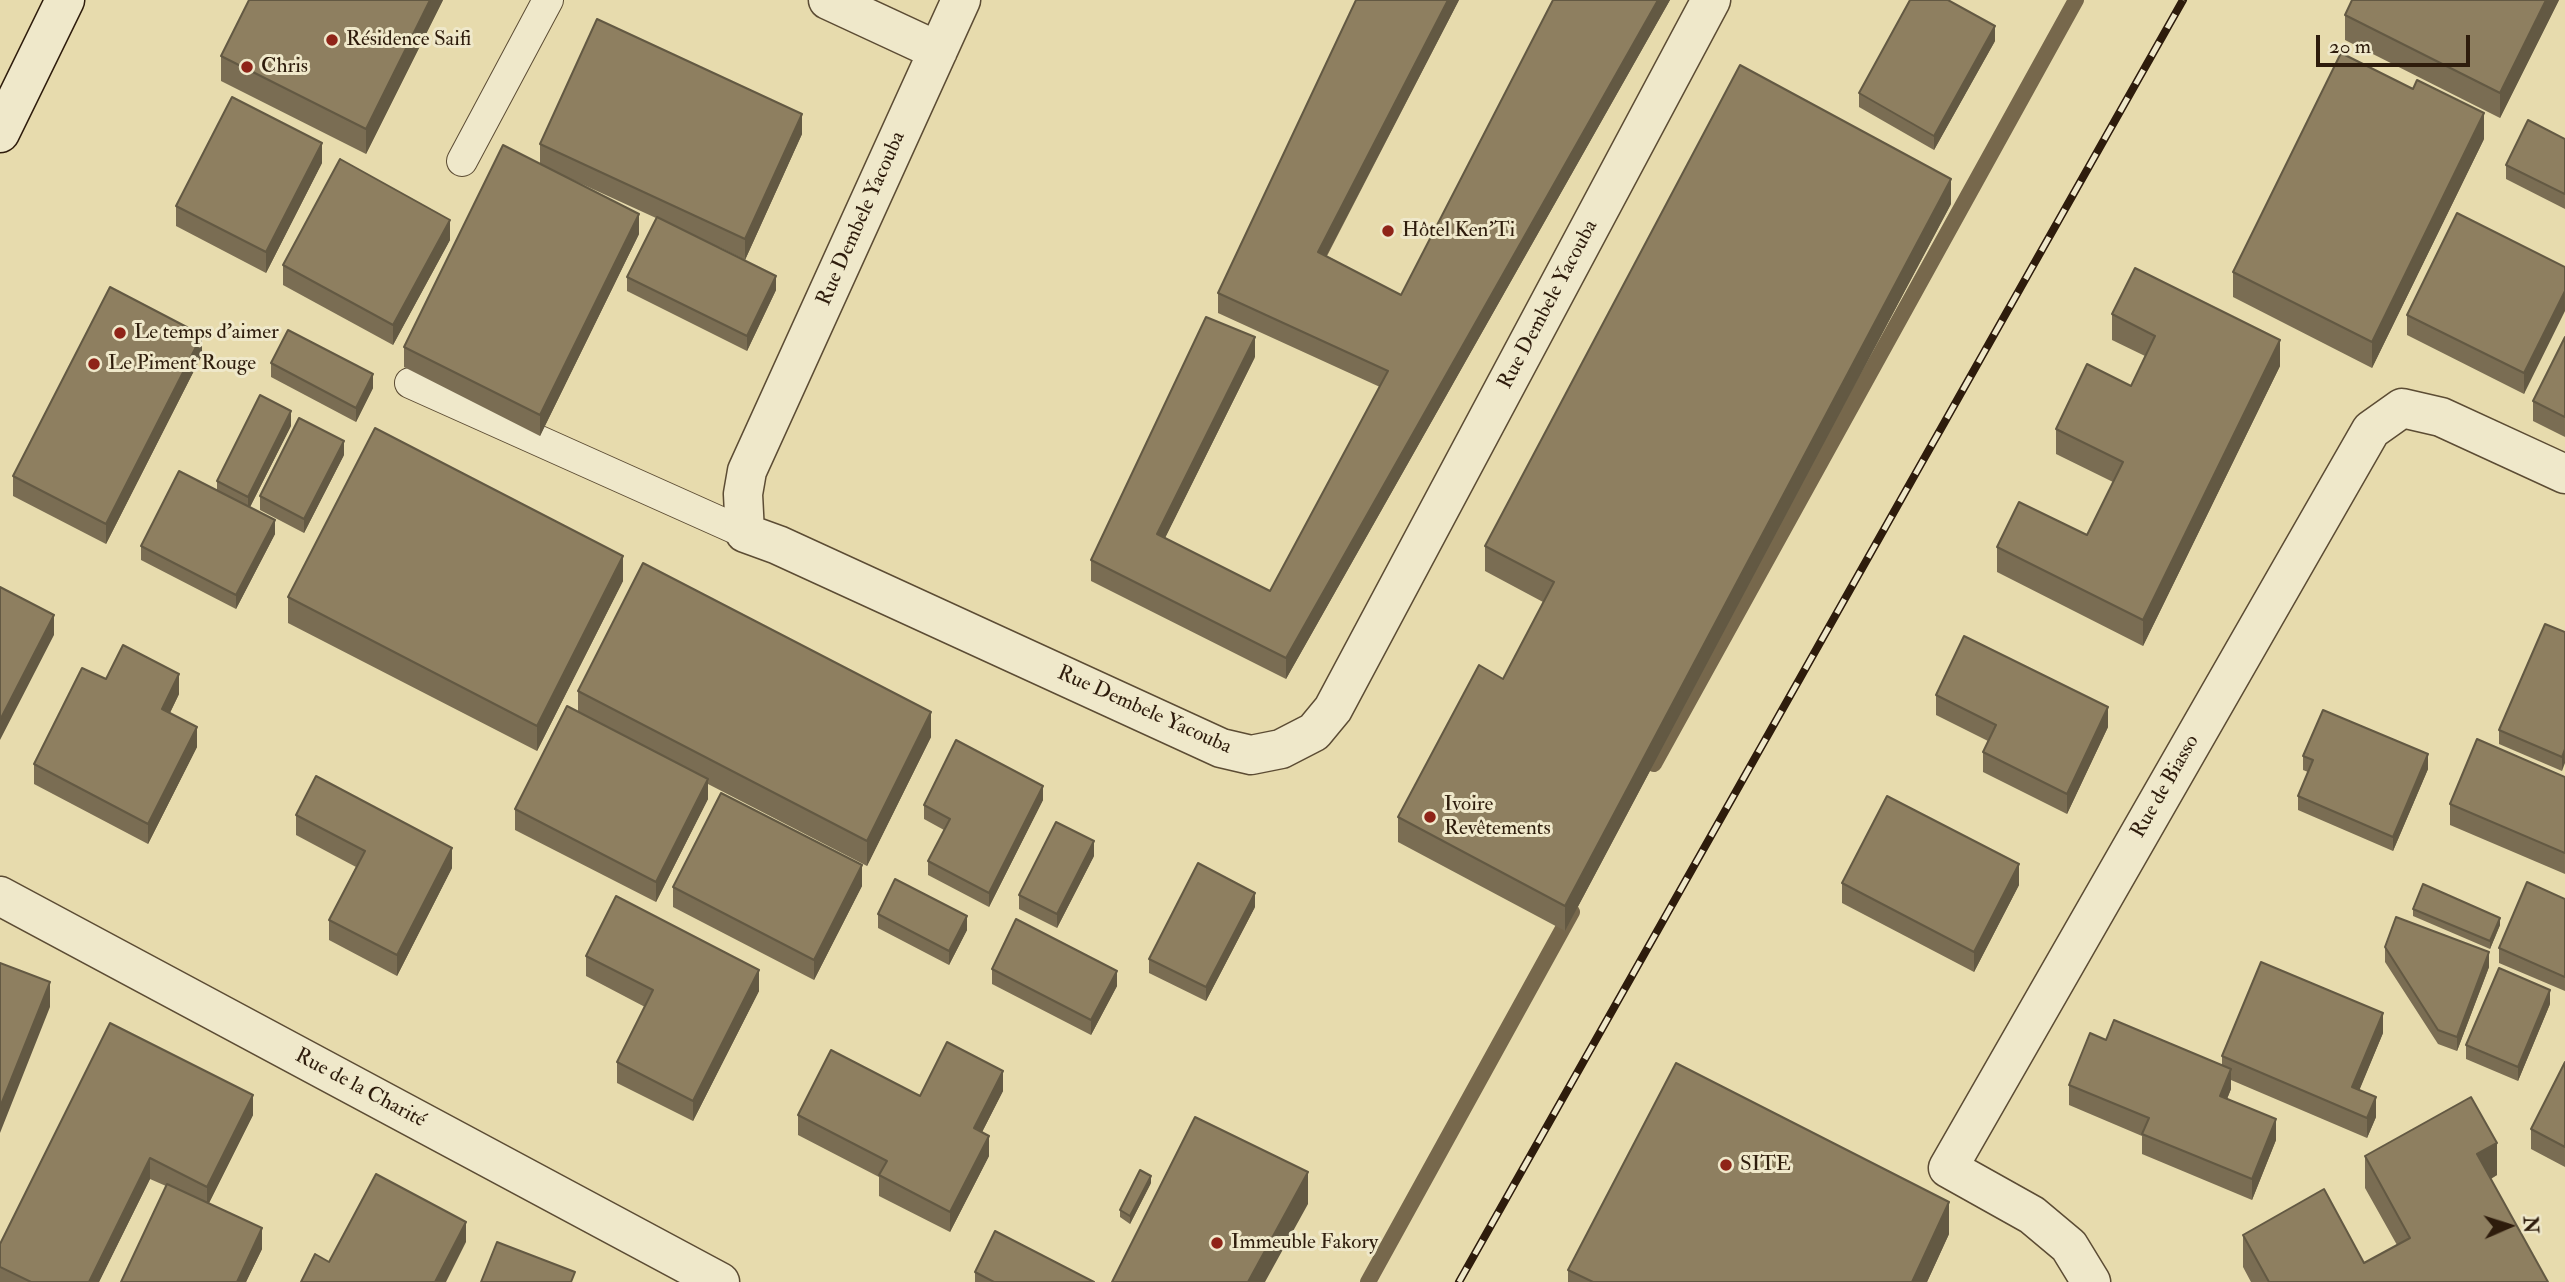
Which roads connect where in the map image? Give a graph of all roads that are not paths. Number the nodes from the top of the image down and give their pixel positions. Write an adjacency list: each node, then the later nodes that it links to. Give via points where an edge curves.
1 (65, 0): 7 (street)
2 (548, 0): 8 (lane)
3 (828, 0): 6 (street)
4 (961, 0): 6 (street, Rue Dembele Yacouba)
5 (1711, 0): 11 (street, Rue Dembele Yacouba, via 1333,709 1314,732 1281,750 1251,755 1221,748)
6 (938, 51): 11 (street, Rue Dembele Yacouba, via 747,471)
7 (0, 133)
8 (462, 161)
9 (410, 383): 11 (lane)
10 (2565, 474): 14 (street, Rue de Biasso, via 2441,417 2402,408 2371,430 1948,1168 2032,1215 2069,1246)
11 (745, 533)
12 (0, 897): 13 (street, Rue de la Charité)
13 (720, 1282)
14 (2091, 1282)

